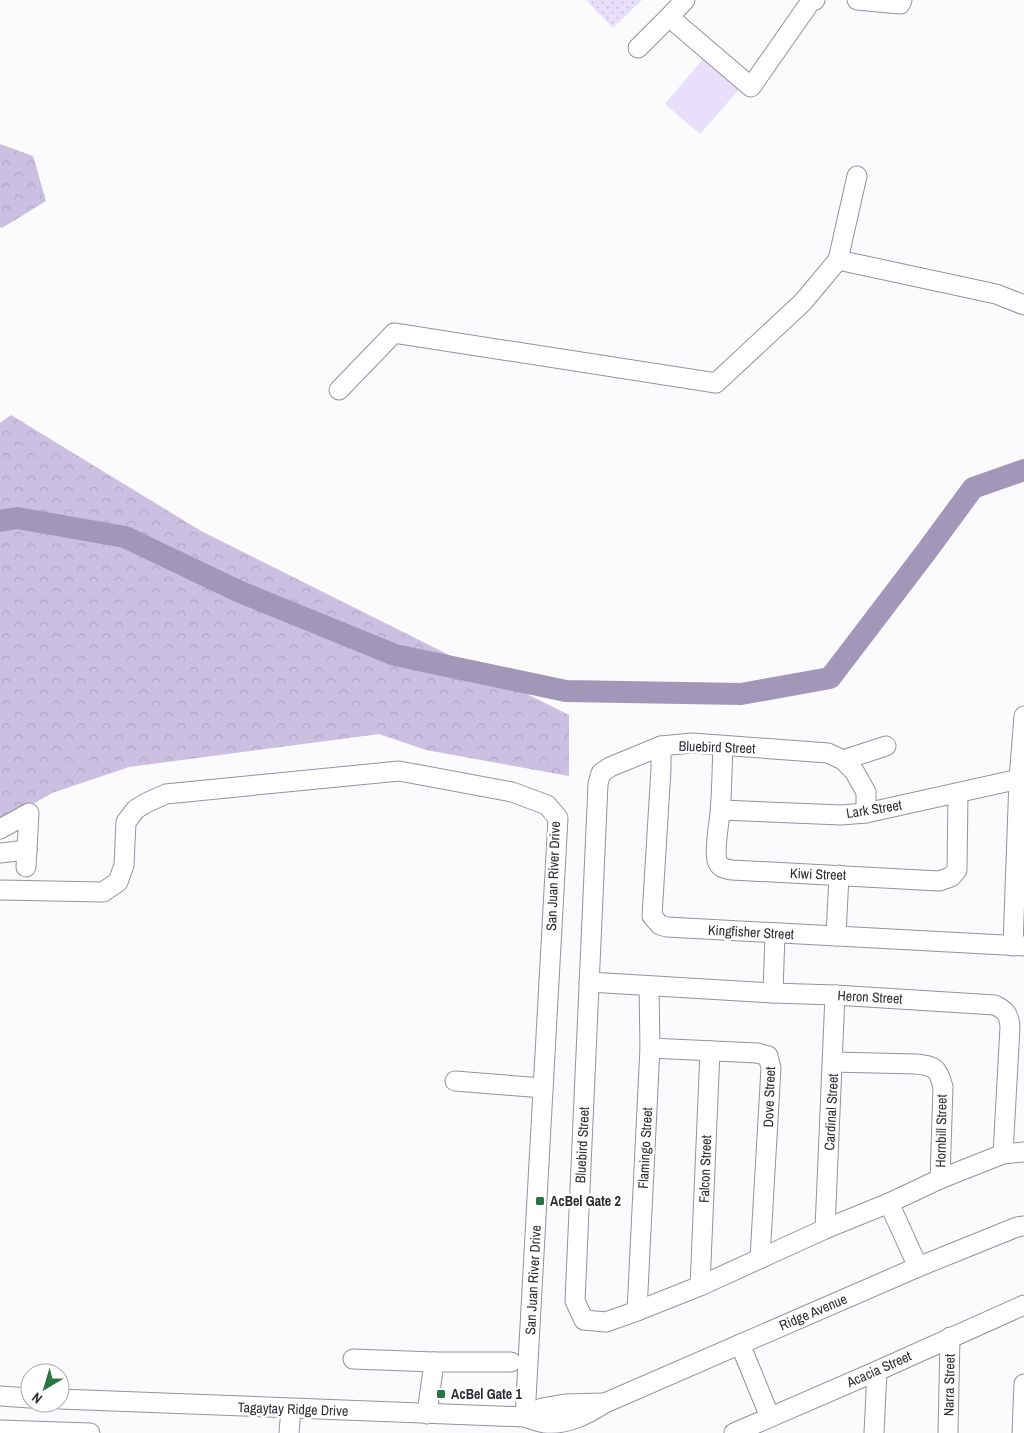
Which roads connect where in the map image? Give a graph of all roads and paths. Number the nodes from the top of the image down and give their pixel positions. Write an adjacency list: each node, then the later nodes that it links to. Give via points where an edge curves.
1 (685, 0): 5 (street)
2 (815, 0): 5 (street, via 811,1 751,87)
3 (857, 0): 4 (street, via 900,4)
4 (902, 0)
5 (669, 17): 6 (street)
6 (638, 48)
7 (857, 176): 8 (street)
8 (838, 260): 9 (street, via 996,294); 10 (street, via 802,302 716,383 394,333)
9 (1024, 305)
10 (339, 390)
11 (1024, 716): 16 (street)
12 (661, 746): 13 (street, Bluebird Street, via 692,743); 24 (street, Kingfisher Street, via 652,916 660,925 667,927); 27 (street, Bluebird Street, via 601,773)
13 (723, 746): 15 (street, Bluebird Street, via 828,753); 18 (street, Kiwi Street)
14 (886, 746): 15 (street)
15 (843, 760): 19 (street, via 854,771 866,792)
16 (1022, 779): 17 (street, Lark Street); 26 (street)
17 (958, 793): 19 (street, Lark Street); 22 (street, Kiwi Street, via 957,870 951,877 940,880)
18 (720, 810): 19 (street, Lark Street, via 841,815); 22 (street, Kiwi Street, via 717,859 724,869)
19 (866, 813)
20 (0, 829): 21 (street, via 29,813 26,858)
21 (0, 853)
22 (839, 875): 25 (street)
23 (0, 890): 35 (street, San Juan River Drive, via 103,892 118,882 124,865 126,822 136,809 166,794 398,771 512,792 547,805 558,818)
24 (775, 933): 25 (street, Kingfisher Street); 29 (street)
25 (836, 936): 26 (street, Kingfisher Street)
26 (1018, 946)
27 (589, 982): 28 (street, Heron Street); 46 (street, Bluebird Street, via 575,1301 584,1320 606,1322)
28 (649, 986): 29 (street, Heron Street); 31 (street, Flamingo Street)
29 (773, 993): 30 (street, Heron Street)
30 (835, 995): 33 (street, Cardinal Street); 37 (street, Heron Street, via 995,1005 1004,1010 1010,1018 1010,1027)
31 (650, 1048): 32 (street, Dove Street); 46 (street, Flamingo Street)
32 (710, 1051): 42 (street, Dove Street, via 763,1054 771,1062); 44 (street, Falcon Street)
33 (833, 1062): 38 (street, Hornbill Street, via 916,1064 937,1071 943,1087); 41 (street, Cardinal Street)
34 (455, 1081): 35 (street)
35 (543, 1088): 60 (street, San Juan River Drive)
36 (1024, 1152): 37 (street, Bluebird Street)
37 (1003, 1154): 38 (street, Bluebird Street)
38 (940, 1179): 39 (street, Bluebird Street)
39 (889, 1203): 41 (street, Bluebird Street); 43 (street)
40 (1024, 1226): 43 (street, Ridge Avenue)
41 (825, 1229): 42 (street, Bluebird Street)
42 (760, 1258): 44 (street, Bluebird Street)
43 (918, 1267): 48 (street, Ridge Avenue)
44 (700, 1286): 46 (street, Bluebird Street)
45 (1024, 1305): 47 (street, Acacia Street)
46 (637, 1311)
47 (950, 1337): 52 (street, Acacia Street); 67 (street, Narra Street)
48 (740, 1344): 57 (street, Ridge Avenue); 61 (street)
49 (353, 1359): 50 (street)
50 (434, 1362): 51 (street); 59 (street)
51 (511, 1362)
52 (877, 1371): 61 (street, Acacia Street); 66 (street)
53 (1024, 1384): 68 (street)
54 (0, 1396): 55 (street)
55 (20, 1397)
56 (70, 1399): 58 (street, Tagaytay Ridge Drive)
57 (605, 1403): 60 (street, Tagaytay Ridge Drive, via 569,1422 544,1423)
58 (291, 1409): 59 (street, Tagaytay Ridge Drive); 64 (street)
59 (427, 1414): 60 (street, Tagaytay Ridge Drive)
60 (525, 1417)
61 (770, 1417): 65 (street, Acacia Street)
62 (0, 1430): 63 (street)
63 (90, 1433)
64 (289, 1433)
65 (734, 1433)
66 (874, 1433)
67 (948, 1433)
68 (1022, 1433)

